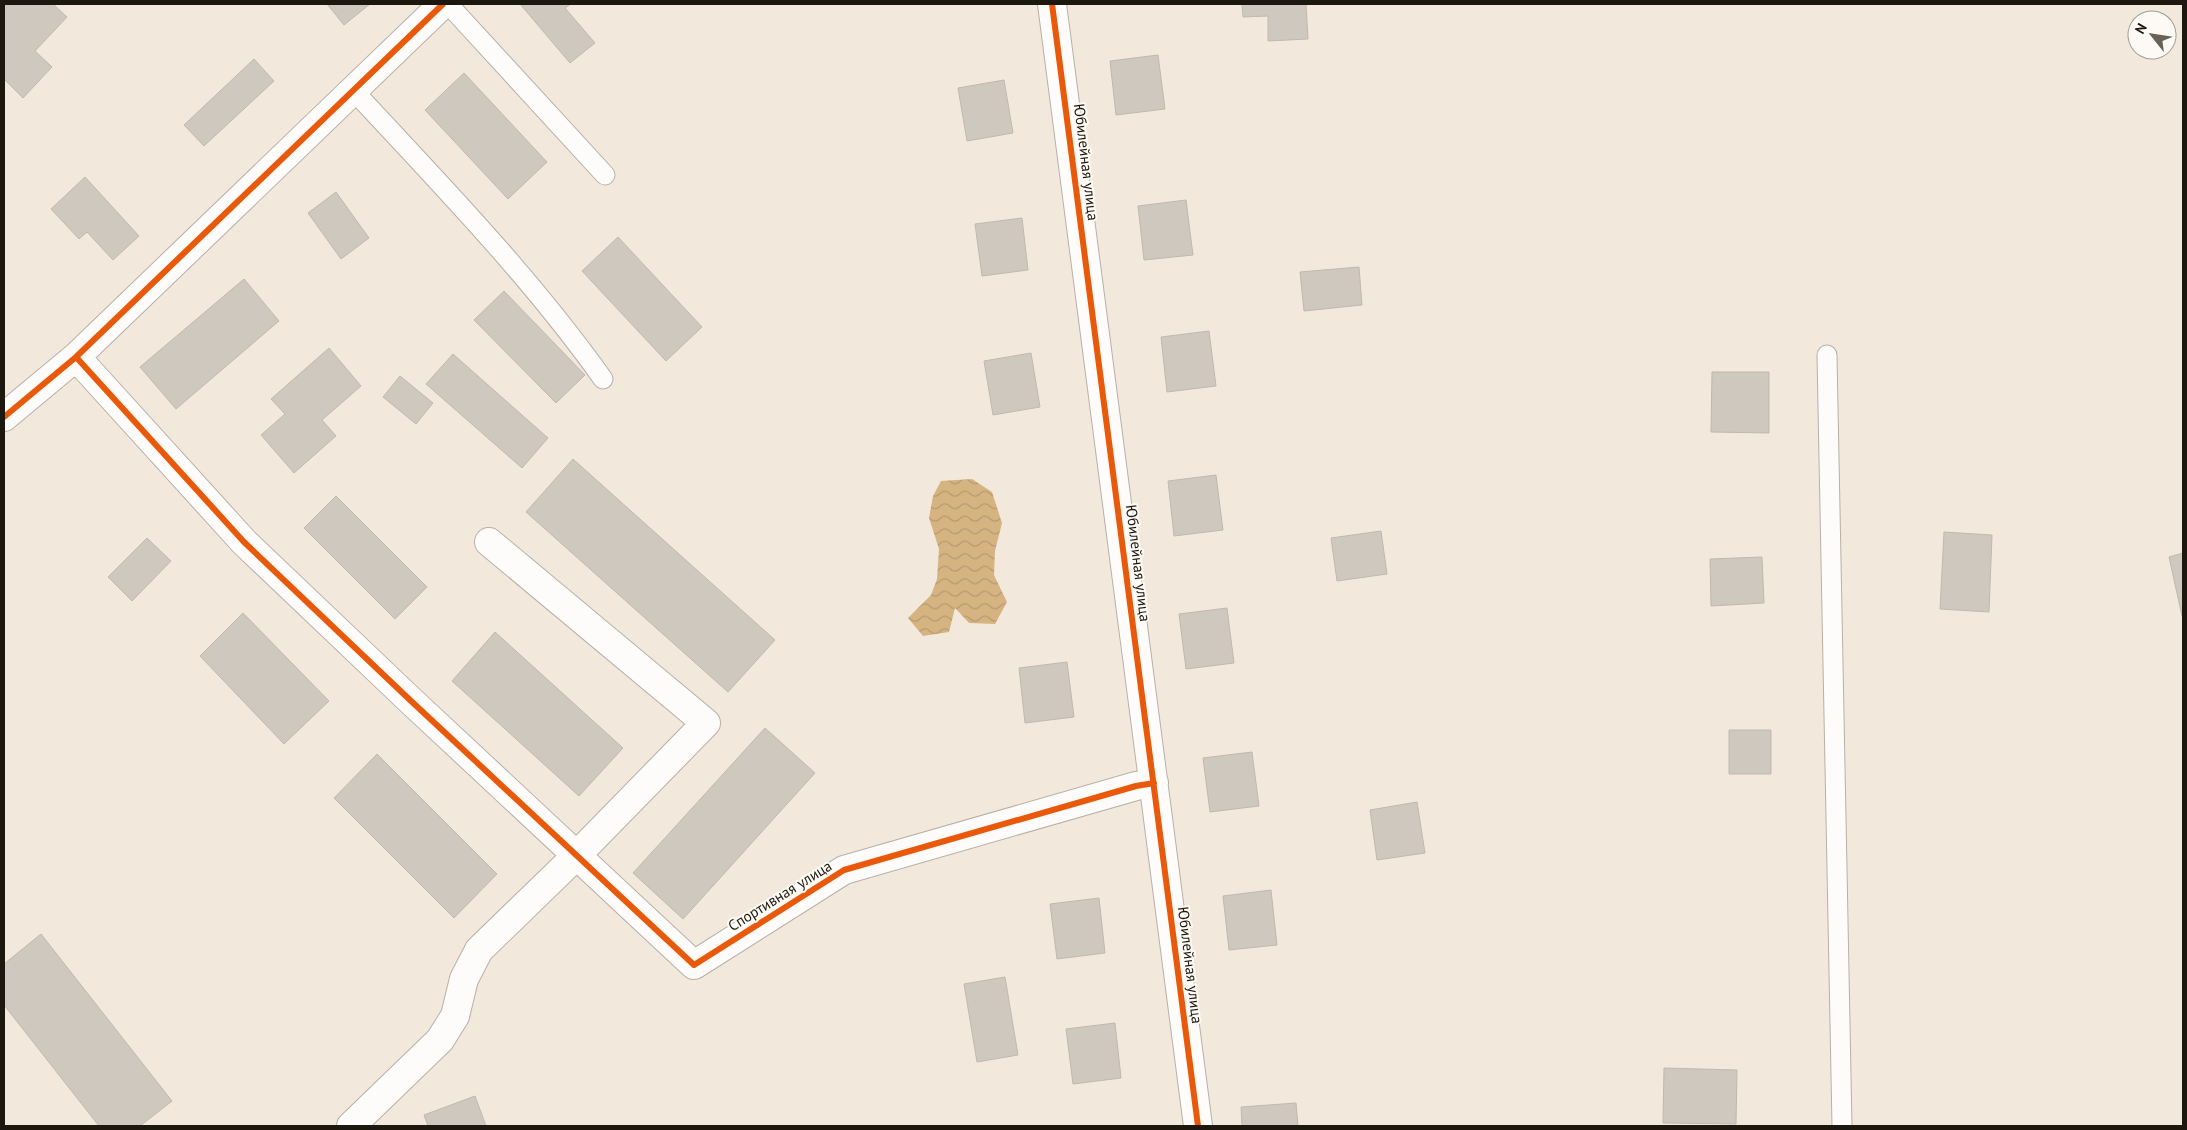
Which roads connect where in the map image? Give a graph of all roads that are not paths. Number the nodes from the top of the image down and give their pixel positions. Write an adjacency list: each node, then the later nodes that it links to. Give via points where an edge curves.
1 (443, 4): 4 (street)
2 (448, 4): 5 (lane)
3 (1052, 4): 11 (street, Юбилейная улица)
4 (354, 90): 7 (street); 8 (lane, via 510,261 571,334)
5 (604, 175)
6 (1827, 355): 15 (lane)
7 (76, 357): 9 (street); 12 (street, via 244,542)
8 (603, 379)
9 (4, 417)
10 (489, 542): 12 (street, via 706,723)
11 (1154, 783): 12 (street, Спортивная улица, via 844,870 694,965); 14 (street, Юбилейная улица)
12 (576, 856): 13 (street, via 479,950 464,979 454,1016 440,1040)
13 (351, 1126)
14 (1198, 1126)
15 (1842, 1126)

